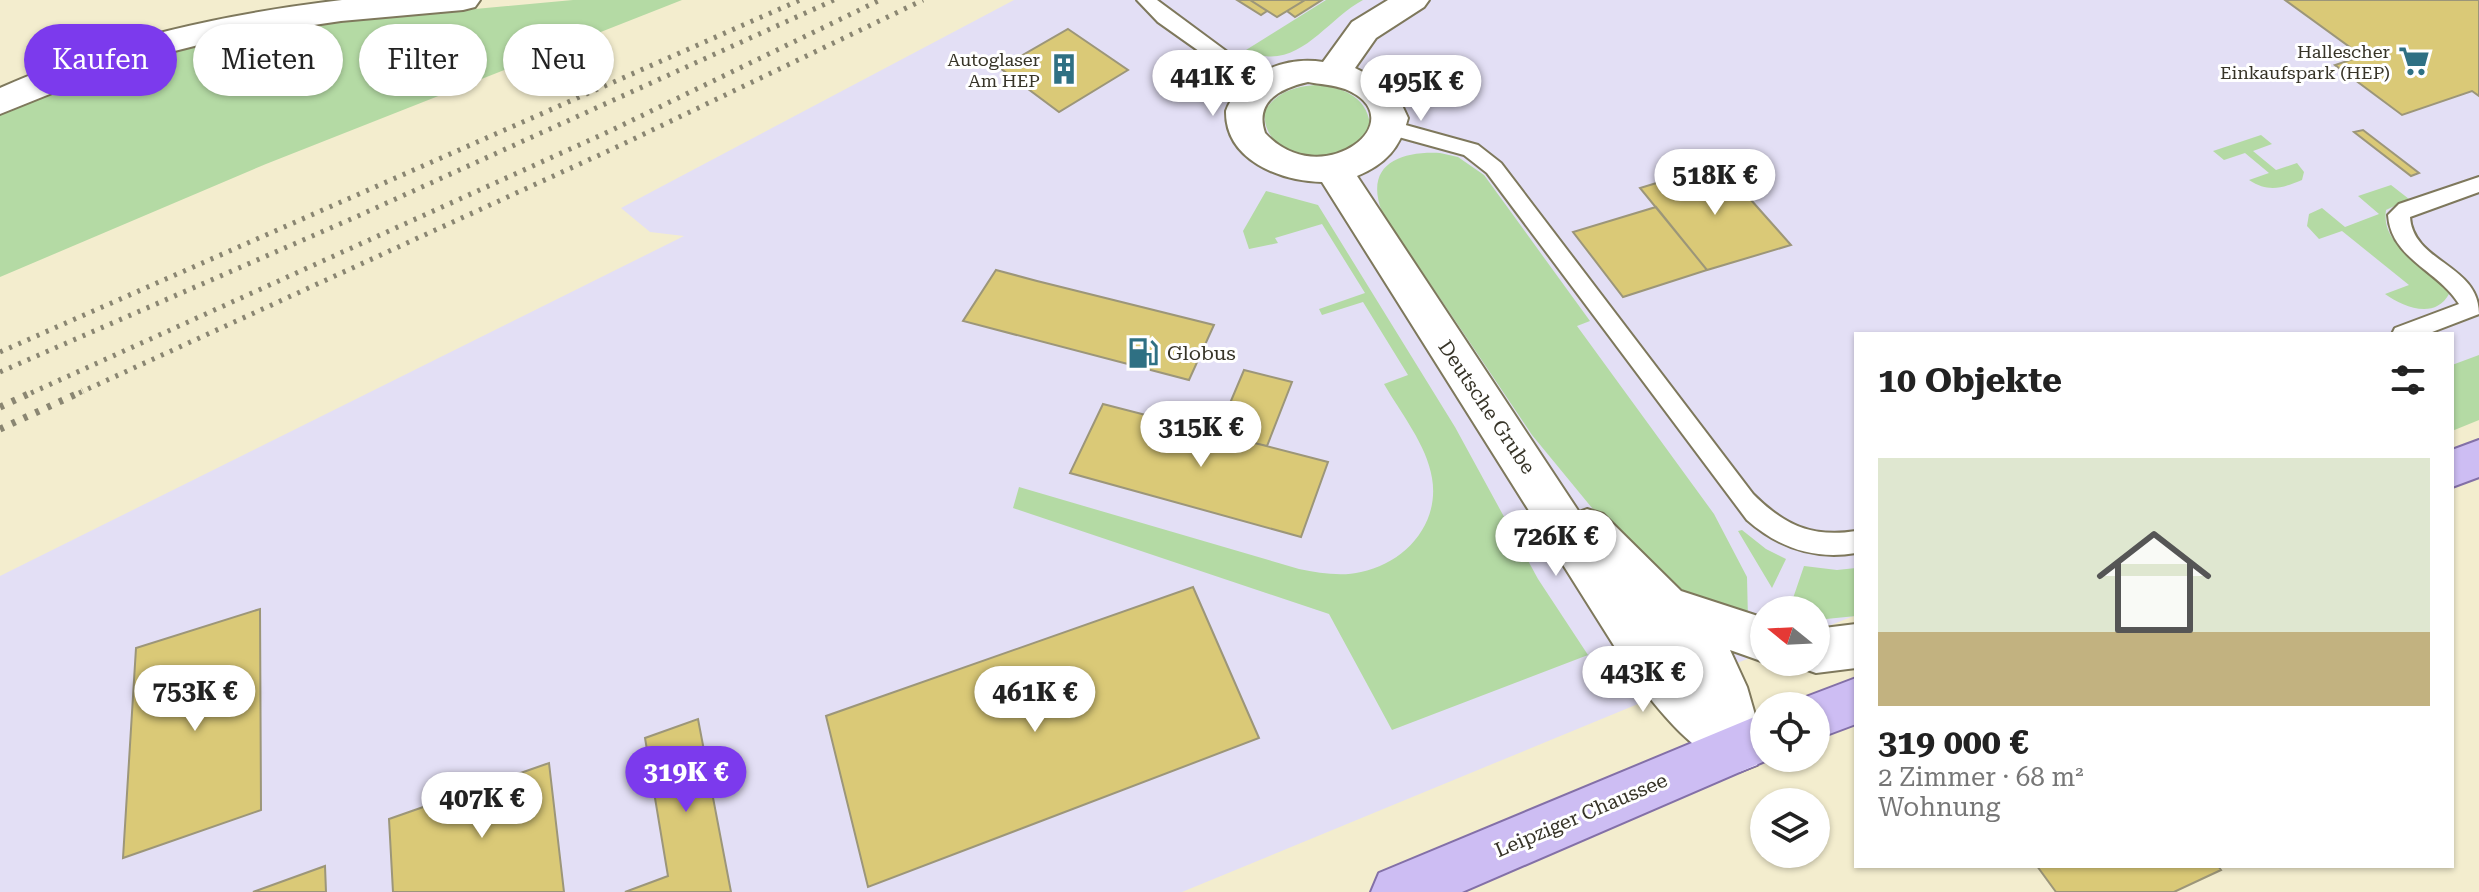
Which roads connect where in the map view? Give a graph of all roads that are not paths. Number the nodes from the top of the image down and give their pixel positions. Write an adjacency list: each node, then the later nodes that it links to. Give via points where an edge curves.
1 (463, 0): 6 (street, via 335,10 185,34 99,58)
2 (1146, 0): 5 (lane)
3 (1412, 0): 4 (street, via 1364,30)
4 (1334, 72): 5 (street, via 1295,73); 7 (street, via 1378,93 1390,110)
5 (1261, 86): 8 (street, via 1243,116 1246,133 1258,148 1292,166)
6 (0, 102)
7 (1391, 128): 8 (street, via 1383,145 1366,158); 15 (lane, via 1471,150 1494,168 1768,527 1801,543 1835,547)
8 (1333, 169): 14 (street, Deutsche Grube, via 1514,454)
9 (2479, 184): 10 (lane, via 2406,209 2398,226 2411,247)
10 (2476, 306): 11 (lane)
11 (2410, 332)
12 (2479, 458): 13 (main road)
13 (2454, 468)
14 (1529, 469): 16 (street); 23 (street, Deutsche Grube, via 1673,692 1706,726)
15 (1854, 542)
16 (1665, 607): 17 (street); 22 (street, via 1711,657)
17 (1750, 635)
18 (1854, 646): 19 (street)
19 (1830, 649)
20 (1854, 702): 21 (main road)
21 (1830, 711)
22 (1750, 741)
23 (1750, 743)
24 (1750, 743): 25 (main road, Leipziger Chaussee)
25 (1464, 881): 26 (main road, Leipziger Chaussee)
26 (1398, 892)

